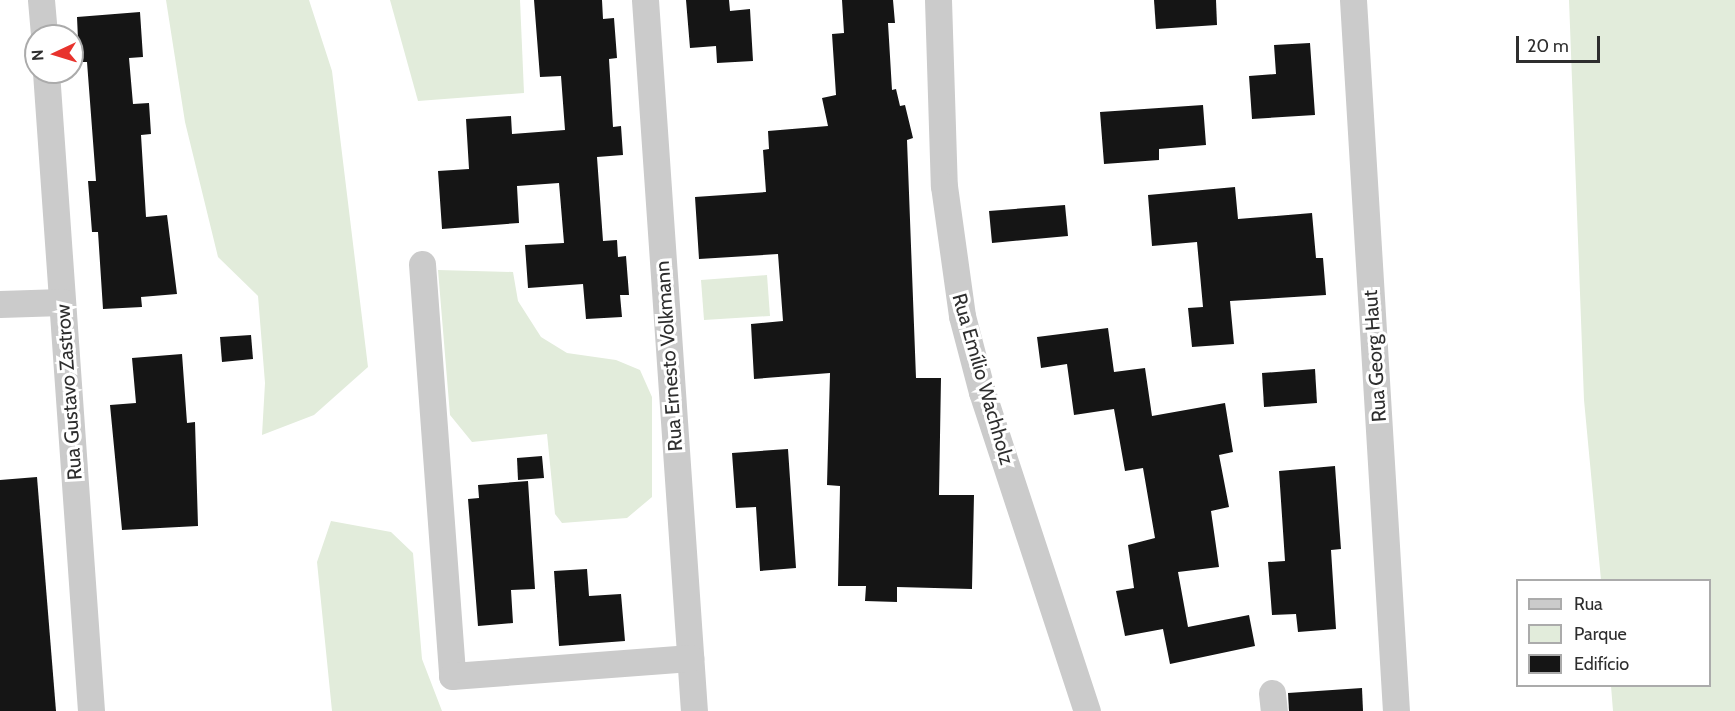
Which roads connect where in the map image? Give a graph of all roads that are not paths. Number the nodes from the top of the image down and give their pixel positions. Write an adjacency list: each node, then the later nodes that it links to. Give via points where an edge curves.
1 (41, 0): 5 (street)
2 (645, 0): 10 (street, Rua Ernesto Volkmann)
3 (938, 0): 13 (street, Rua Emílio Wachholz, via 944,186 962,316 982,392)
4 (1353, 0): 14 (street, Rua Georg Haut)
5 (43, 24)
6 (47, 84): 8 (street, Rua Gustavo Zastrow)
7 (422, 264): 10 (street, via 452,676)
8 (62, 302): 9 (street); 11 (street, Rua Gustavo Zastrow)
9 (0, 304)
10 (690, 658): 12 (street, Rua Ernesto Volkmann)
11 (91, 711)
12 (694, 711)
13 (1087, 711)
14 (1396, 711)

